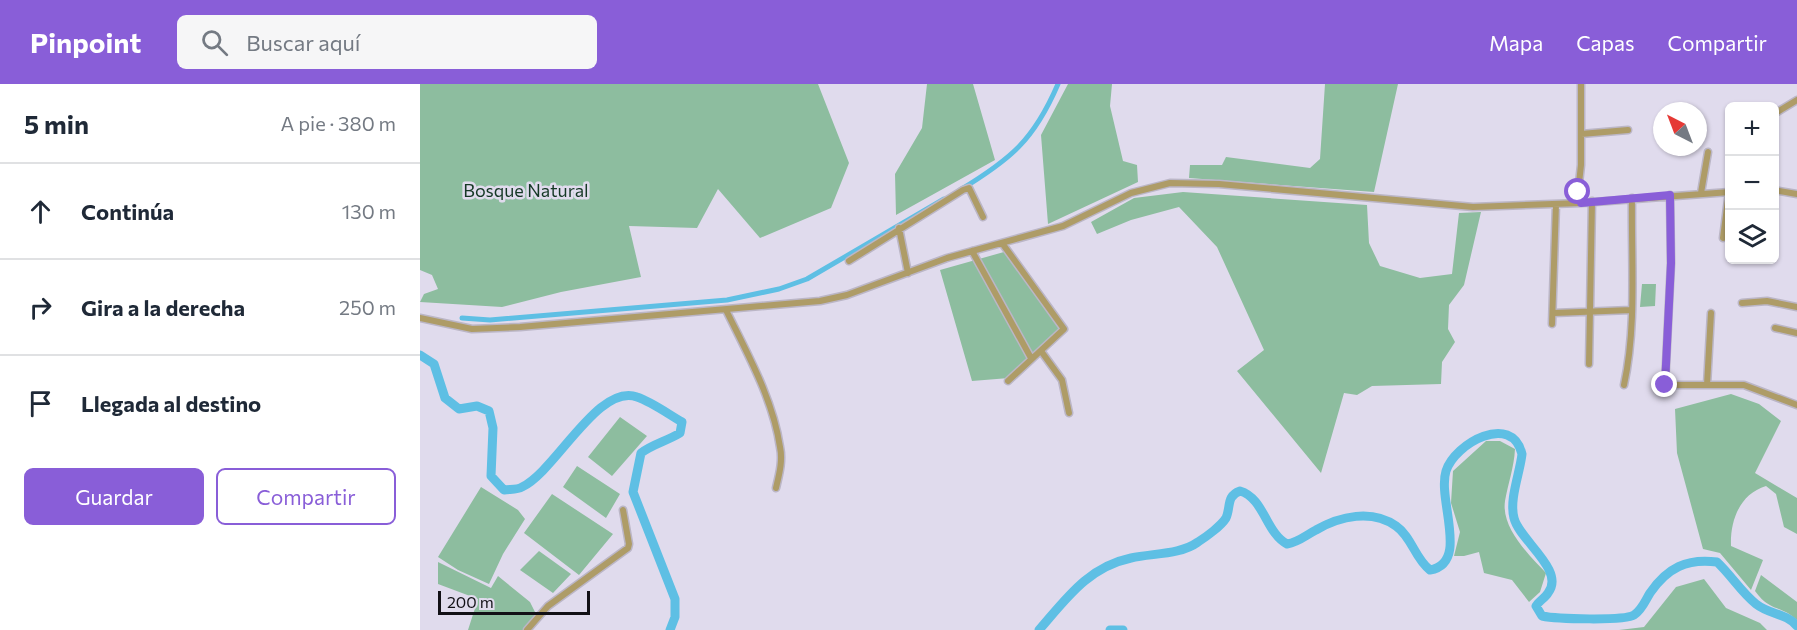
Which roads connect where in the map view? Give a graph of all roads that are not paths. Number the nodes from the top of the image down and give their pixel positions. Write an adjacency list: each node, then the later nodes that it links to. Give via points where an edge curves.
1 (1581, 84): 5 (street)
2 (1797, 100): 3 (street)
3 (1779, 111)
4 (1628, 130): 5 (street)
5 (1581, 134): 14 (street)
6 (1708, 152): 9 (street)
7 (1779, 191): 10 (street)
8 (1725, 192): 9 (street)
9 (1701, 193): 11 (street)
10 (1797, 194)
11 (1670, 195): 12 (street); 40 (street, via 1665,385)
12 (1632, 198): 13 (street); 27 (street)
13 (1592, 201): 14 (street); 28 (street)
14 (1581, 203): 15 (street)
15 (1556, 204): 20 (street, via 1473,207 1170,183 1131,193 1063,226); 29 (street)
16 (1727, 210): 19 (street)
17 (983, 217): 18 (street, via 969,188)
18 (899, 228): 22 (street); 23 (street)
19 (1724, 238)
20 (1002, 243): 21 (street); 35 (street, via 1064,329)
21 (972, 251): 23 (street); 36 (street)
22 (849, 261)
23 (908, 273): 26 (street, via 820,301)
24 (1742, 303): 25 (street)
25 (1797, 307)
26 (726, 310): 31 (street, via 472,329); 43 (street, via 759,379 775,425 781,448)
27 (1631, 310): 28 (street); 39 (street)
28 (1590, 311): 29 (street); 37 (street)
29 (1554, 313): 32 (street)
30 (1711, 314): 40 (street)
31 (420, 318)
32 (1552, 324)
33 (1775, 328): 34 (street)
34 (1797, 333)
35 (1041, 351): 36 (street); 42 (street, via 1062,380)
36 (1031, 358): 38 (street)
37 (1589, 364)
38 (1008, 381)
39 (1624, 385)
40 (1707, 385): 41 (street, via 1743,385)
41 (1797, 405)
42 (1069, 413)
43 (776, 488)
44 (623, 510): 45 (street, via 628,548 548,606)
45 (527, 630)

